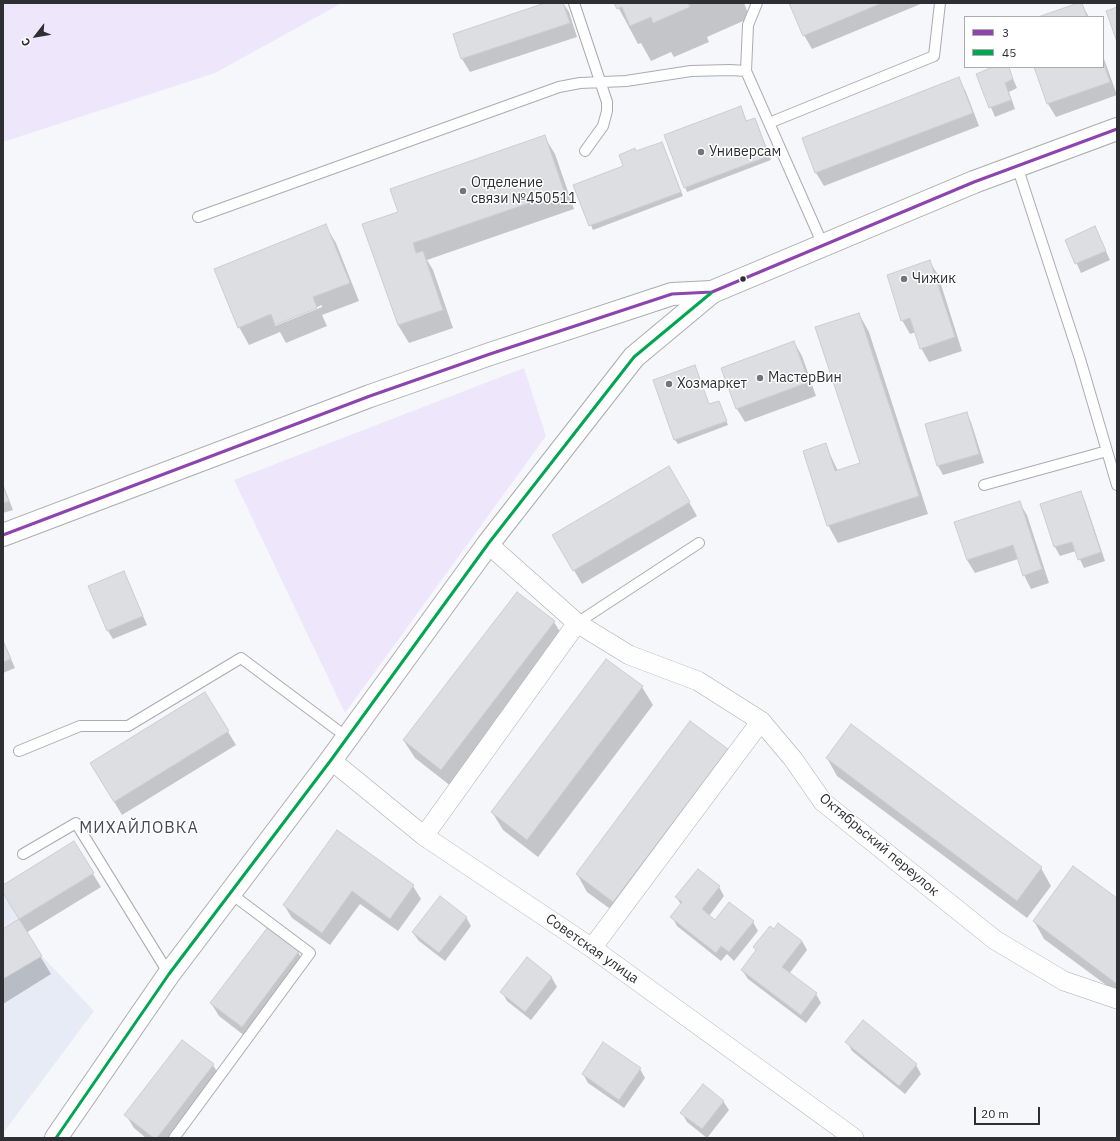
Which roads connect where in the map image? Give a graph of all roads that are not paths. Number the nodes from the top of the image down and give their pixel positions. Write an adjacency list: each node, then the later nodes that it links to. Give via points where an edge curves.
1 (574, 3): 5 (lane)
2 (757, 3): 4 (lane, via 748,25)
3 (940, 3): 6 (lane, via 934,56)
4 (746, 71): 5 (lane, via 704,70 618,82); 6 (lane)
5 (600, 82): 8 (lane, via 607,102 606,115 599,133); 10 (lane, via 559,87)
6 (769, 124): 11 (lane)
7 (1117, 129): 9 (main road)
8 (585, 151)
9 (1017, 166): 11 (main road); 13 (lane)
10 (198, 217)
11 (823, 245): 12 (main road)
12 (712, 292): 16 (main road, via 672,294 490,354 370,396); 18 (main road, via 634,357)
13 (1107, 451): 14 (lane); 15 (lane)
14 (984, 484)
15 (1117, 485)
16 (3, 535)
17 (699, 543): 19 (lane)
18 (488, 544): 19 (street, Октябрьский переулок); 21 (main road)
19 (577, 623): 20 (street, Октябрьский переулок, via 629,654 698,681); 24 (street)
20 (761, 721): 27 (street); 29 (street, Октябрьский переулок, via 793,759 823,802 995,940 1064,981)
21 (348, 738): 22 (lane, via 241,658 128,726 80,726); 23 (main road)
22 (19, 751)
23 (332, 760): 24 (street, Советская улица); 26 (main road)
24 (424, 836): 27 (street, Советская улица)
25 (23, 854): 28 (lane, via 76,823)
26 (230, 893): 28 (main road); 31 (lane, via 310,953)
27 (592, 948): 32 (street, Советская улица)
28 (169, 974): 30 (main road)
29 (1117, 999)
30 (56, 1138)
31 (174, 1138)
32 (854, 1138)

